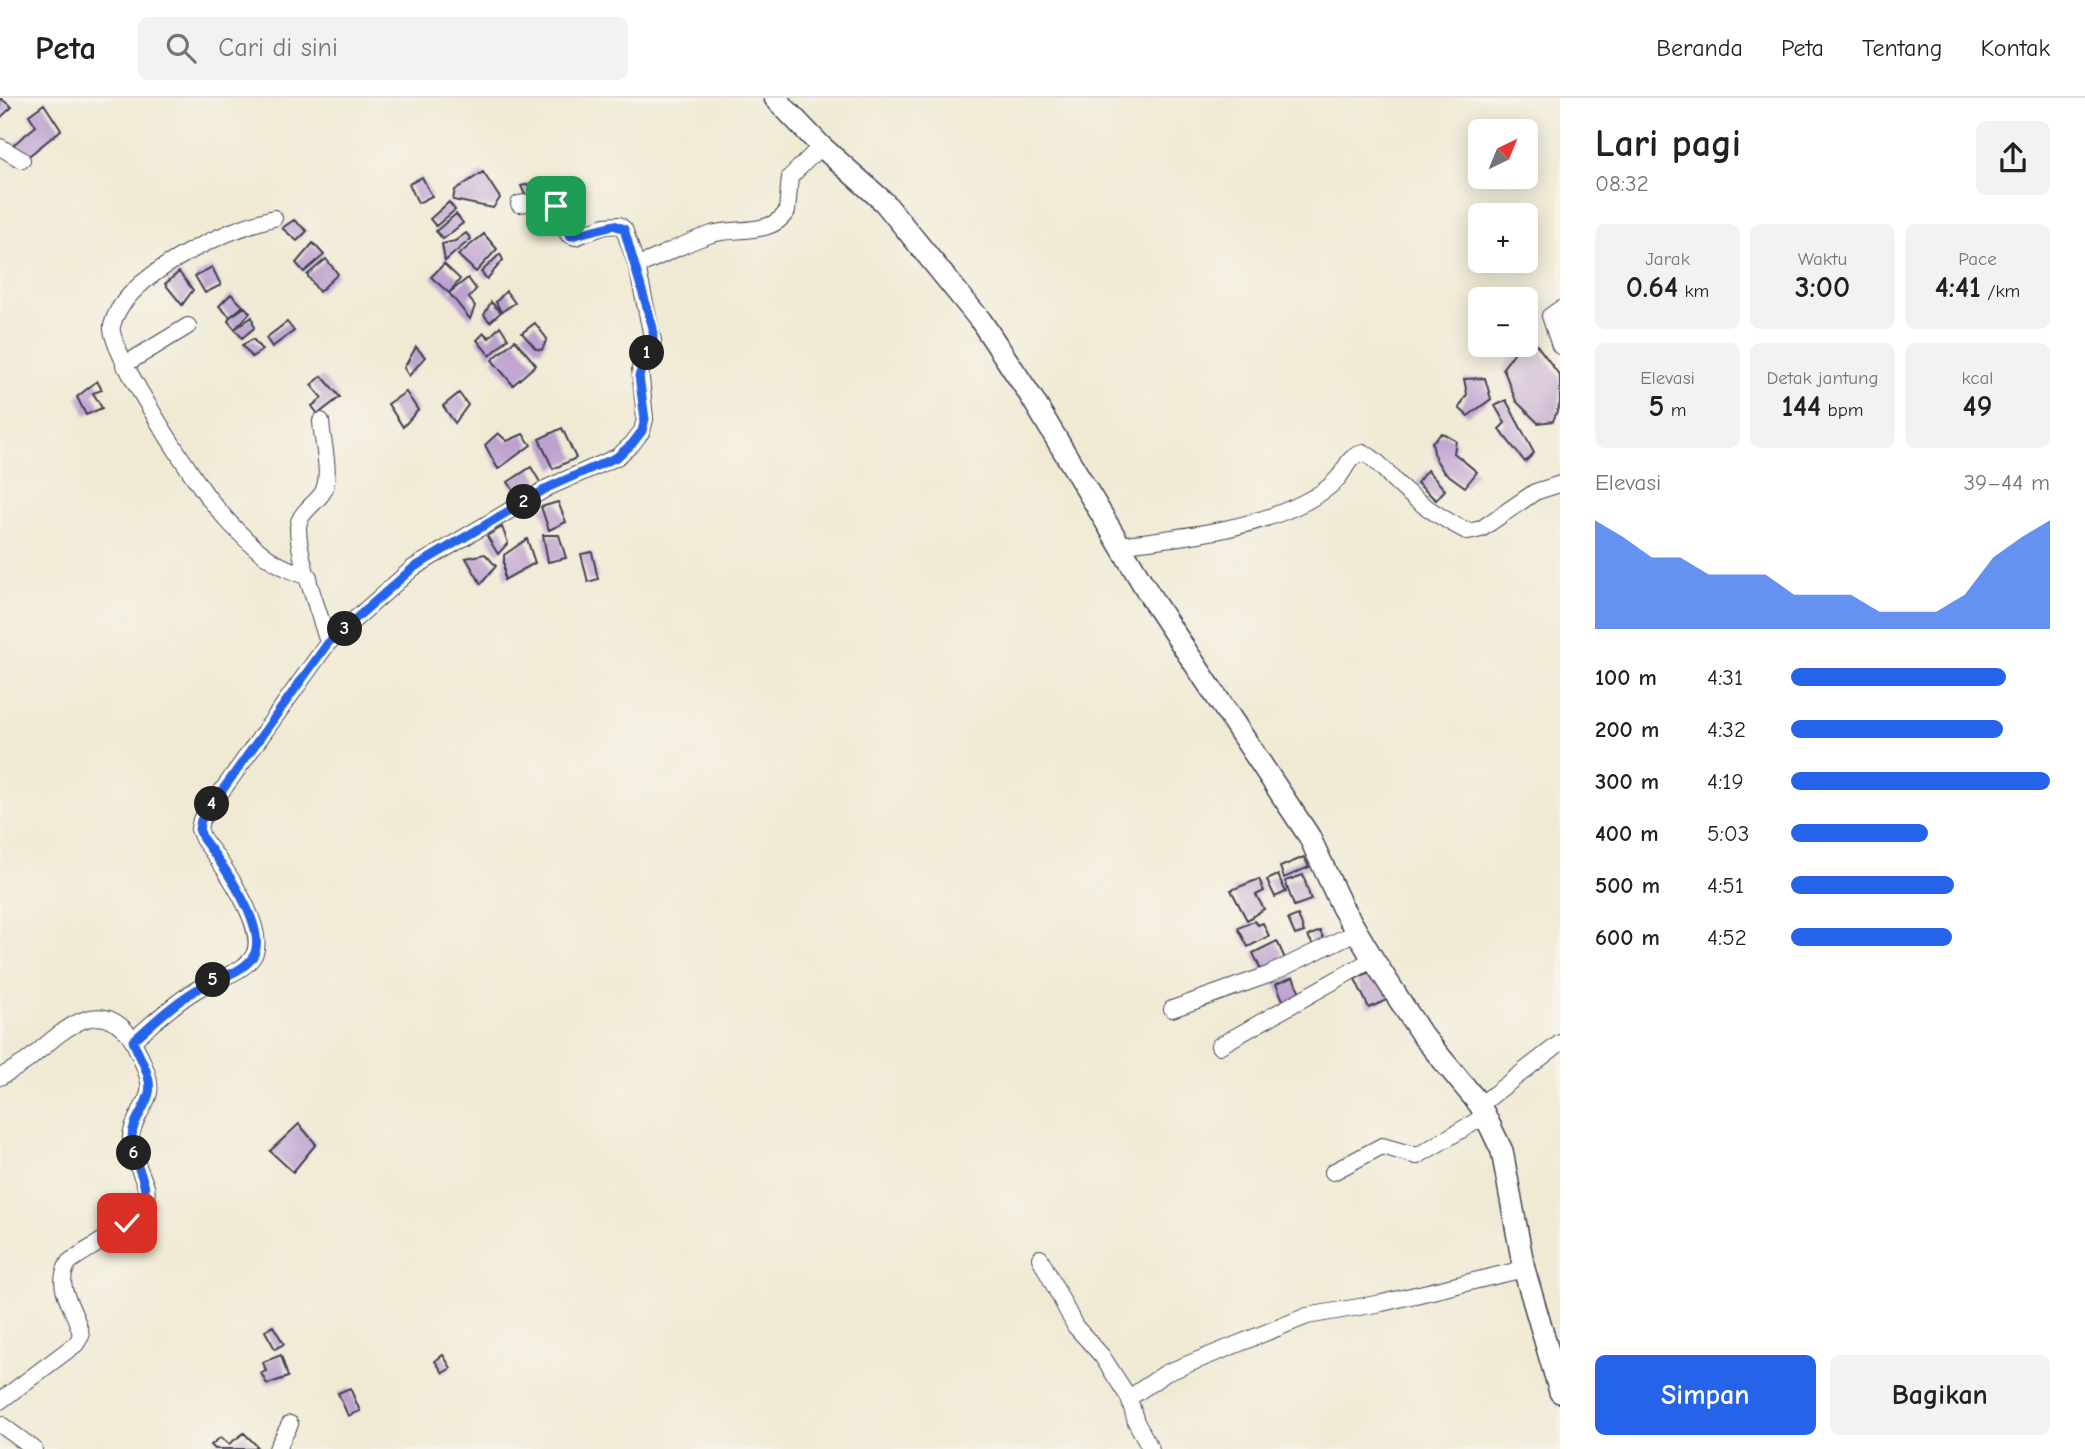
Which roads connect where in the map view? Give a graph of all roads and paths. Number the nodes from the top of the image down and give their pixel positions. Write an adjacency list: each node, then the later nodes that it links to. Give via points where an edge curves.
1 (775, 98): 2 (street)
2 (821, 146): 7 (street, via 794,170 788,185 788,211 776,222 713,234); 14 (street, via 884,202 981,321)
3 (0, 147): 4 (street)
4 (22, 160)
5 (519, 204): 7 (street, via 553,203 568,234 575,237 619,225)
6 (275, 218): 11 (street, via 247,224 153,274 135,291 112,324 111,336)
7 (636, 266): 16 (street, via 653,341 640,368 645,419 632,444 617,457 549,487 424,559)
8 (1560, 309): 10 (street, via 1550,316)
9 (188, 326): 11 (street)
10 (1560, 346)
11 (124, 365): 15 (street, via 212,502 257,550 282,568)
12 (321, 421): 15 (street, via 326,479 323,492 299,519 298,528)
13 (1560, 484): 14 (street, via 1535,492 1481,529 1468,532 1423,504 1364,453 1349,460 1329,486 1269,517 1190,536)
14 (1118, 545): 17 (street, via 1309,836)
15 (309, 577): 16 (street)
16 (328, 643): 20 (street, via 201,820 203,839 245,903 256,934 254,957 195,991)
17 (1356, 932): 18 (street); 19 (street, via 1268,975)
18 (1373, 959): 22 (street); 24 (street, via 1422,1035)
19 (1172, 1009)
20 (133, 1041): 23 (street, via 124,1027 100,1016 90,1017 64,1028 26,1062); 30 (street, via 150,1084 131,1135 147,1191 145,1201 127,1223 87,1248 63,1271 61,1284 80,1328 76,1343)
21 (1560, 1043): 24 (street)
22 (1219, 1046)
23 (0, 1077)
24 (1483, 1111): 25 (street, via 1417,1156 1382,1146); 27 (street, via 1502,1151)
25 (1333, 1172)
26 (1040, 1258): 29 (street, via 1075,1326 1102,1356)
27 (1524, 1269): 28 (street); 29 (street, via 1307,1316 1166,1373)
28 (1560, 1392)
29 (1129, 1398): 35 (street)
30 (0, 1401)
31 (0, 1424): 33 (street)
32 (290, 1424): 34 (street)
33 (34, 1449)
34 (276, 1449)
35 (1151, 1449)

